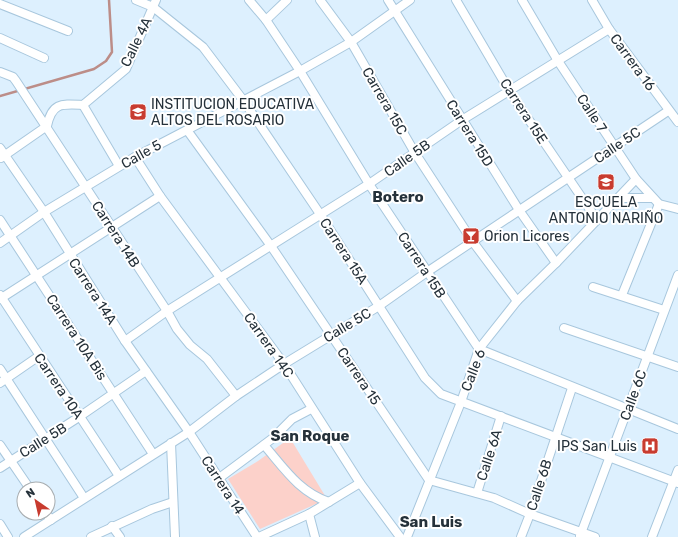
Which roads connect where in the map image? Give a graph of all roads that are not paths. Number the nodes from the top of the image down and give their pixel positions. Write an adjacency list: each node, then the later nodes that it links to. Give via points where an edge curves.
1 (136, 0): 11 (street, Carrera 15A)
2 (250, 0): 13 (street, Carrera 15B)
3 (287, 0): 13 (street)
4 (320, 0): 17 (street, Carrera 15C)
5 (388, 0): 12 (street, Carrera 15D)
6 (410, 0): 12 (street, Calle 5)
7 (456, 0): 22 (street, Carrera 15E)
8 (522, 0): 19 (street, Calle 7)
9 (592, 0): 14 (street, Carrera 16)
10 (0, 4): 15 (street)
11 (155, 4): 23 (street, Carrera 15A, via 203,47); 24 (street, Calle 4A, via 126,69)
12 (395, 11): 17 (street, Calle 5); 26 (street, Carrera 15D)
13 (266, 20): 20 (street, Carrera 15B)
14 (610, 29): 19 (street, Calle 5B); 25 (street, Carrera 16)
15 (68, 31)
16 (0, 38): 18 (street)
17 (351, 42): 20 (street, Calle 5); 31 (street, Carrera 15C)
18 (44, 58)
19 (558, 62): 22 (street, Calle 5B); 30 (street, Calle 7)
20 (300, 70): 23 (street, Calle 5); 37 (street, Carrera 15B)
21 (0, 72): 28 (street, Carrera 14B, via 13,77)
22 (510, 92): 26 (street, Calle 5B); 35 (street, Carrera 15E)
23 (243, 100): 29 (street, Calle 5); 46 (street, Carrera 15A)
24 (83, 105): 28 (street, via 63,104 55,108 50,113); 34 (street)
25 (668, 111): 27 (street, Carrera 16); 30 (street, Calle 5C)
26 (462, 120): 31 (street, Calle 5B); 44 (street, Carrera 15D)
27 (678, 122)
28 (47, 126): 32 (street); 38 (street, Carrera 14B)
29 (187, 130): 33 (street, Calle 5); 53 (street, Carrera 15)
30 (614, 147): 35 (street, Calle 5C); 36 (street, Calle 7)
31 (415, 153): 37 (street, Calle 5B); 51 (street, Carrera 15C)
32 (2, 154): 45 (street, Carrera 14A)
33 (135, 157): 34 (street, Calle 5); 39 (street, Carrera 14C)
34 (119, 166): 38 (street, Calle 5)
35 (569, 178): 44 (street, Calle 5C); 48 (street, Carrera 15E)
36 (636, 179): 40 (street, Calle 6); 41 (street, Calle 7)
37 (370, 184): 46 (street, Calle 5B); 56 (street, Carrera 15B)
38 (86, 187): 45 (street, Calle 5); 49 (street, Carrera 14B)
39 (160, 196): 49 (street); 59 (street, Carrera 14C)
40 (619, 198): 41 (street); 48 (street, Calle 6)
41 (652, 198): 42 (street, Calle 7)
42 (659, 204): 43 (street, Calle 7); 61 (street)
43 (678, 209)
44 (519, 210): 51 (street, Calle 5C); 55 (street, Carrera 15D)
45 (44, 212): 50 (street, Calle 5); 54 (street, Carrera 14A)
46 (320, 214): 53 (street, Calle 5B); 64 (street, Carrera 15A)
47 (0, 220): 50 (street, Carrera 10A Bis)
48 (598, 220): 55 (street, Calle 6)
49 (112, 227): 54 (street); 66 (street, Carrera 14B)
50 (10, 236): 52 (street, Calle 5); 58 (street, Carrera 10A Bis)
51 (473, 242): 56 (street, Calle 5C); 63 (street, Carrera 15C)
52 (0, 243)
53 (270, 246): 59 (street, Calle 5B); 68 (street, Carrera 15)
54 (69, 255): 58 (street); 69 (street, Carrera 14A)
55 (556, 263): 63 (street, Calle 6)
56 (427, 272): 64 (street, Calle 5C); 70 (street, Carrera 15B)
57 (678, 275): 65 (street, Calle 6C)
58 (37, 276): 62 (street); 79 (street, Carrera 10A Bis)
59 (221, 277): 66 (street, Calle 5B); 73 (street, Carrera 14C)
60 (593, 287): 61 (street)
61 (622, 295): 65 (street)
62 (1, 297): 71 (street, Carrera 10A)
63 (517, 301): 70 (street, Calle 6)
64 (379, 306): 68 (street, Calle 5C); 81 (street, Carrera 15A, via 425,378 441,394)
65 (664, 310): 72 (street, Calle 6C)
66 (167, 311): 69 (street, Calle 5B); 80 (street, Carrera 14B, via 177,329 190,345 207,359)
67 (564, 328): 72 (street)
68 (330, 335): 73 (street, Calle 5C); 100 (street, Carrera 15)
69 (125, 341): 76 (street, Carrera 14A)
70 (479, 349): 78 (street); 81 (street, Calle 6)
71 (39, 356): 77 (street); 85 (street, Carrera 10A)
72 (647, 358): 74 (street); 83 (street, Calle 6C)
73 (284, 364): 80 (street, Calle 5C); 82 (street, Carrera 14C)
74 (678, 367)
75 (0, 369): 77 (street)
76 (146, 371): 79 (street, Calle 5B); 87 (street, Carrera 14A)
77 (3, 381): 89 (street)
78 (572, 388): 83 (street); 88 (street, Calle 6B)
79 (114, 394): 85 (street, Calle 5B); 93 (street, Carrera 10A Bis)
80 (236, 396): 87 (street, Calle 5C)
81 (461, 402): 84 (street, Carrera 15A); 100 (street, Calle 6)
82 (311, 409): 92 (street, via 292,419); 103 (street, Carrera 14C)
83 (628, 409): 86 (street); 94 (street, Calle 6C)
84 (501, 416): 88 (street, Carrera 15A); 104 (street, Calle 6A)
85 (79, 417): 89 (street, Calle 5B); 98 (street, Carrera 10A)
86 (678, 429)
87 (189, 432): 90 (street, Calle 5C); 99 (street, Carrera 14)
88 (556, 436): 94 (street, Carrera 15A); 110 (street, Calle 6B)
89 (44, 438): 95 (street, Calle 5B); 105 (street)
90 (171, 443): 93 (street, Calle 5C); 106 (street)
91 (0, 445): 95 (street)
92 (264, 445): 99 (street); 107 (street, via 303,490 315,498)
93 (153, 454): 98 (street, Calle 5C)
94 (610, 457): 102 (street, Carrera 15A); 114 (street, Calle 6C)
95 (11, 461): 96 (street, Calle 5B); 101 (street)
96 (0, 468)
97 (678, 470): 102 (street)
98 (119, 476): 105 (street, Calle 5C)
99 (218, 479): 120 (street, Carrera 14)
100 (429, 480): 104 (street); 123 (street, Calle 6)
101 (25, 481)
102 (676, 482): 126 (street)
103 (360, 483): 107 (street); 122 (street, Carrera 14C)
104 (477, 493): 110 (street)
105 (84, 498): 108 (street, Calle 5C)
106 (173, 502): 113 (street); 119 (street)
107 (329, 502): 109 (street)
108 (56, 513)
109 (309, 514): 120 (street); 121 (street)
110 (530, 514): 114 (street); 124 (street, Calle 6B)
111 (43, 521): 116 (street, Calle 5C)
112 (0, 524): 115 (street)
113 (112, 526): 117 (street); 118 (street)
114 (581, 534): 125 (street)
115 (8, 537)
116 (24, 537)
117 (91, 537)
118 (120, 537)
119 (175, 537)
120 (258, 537)
121 (315, 537)
122 (400, 537)
123 (408, 537)
124 (520, 537)
125 (595, 537)
126 (652, 537)

